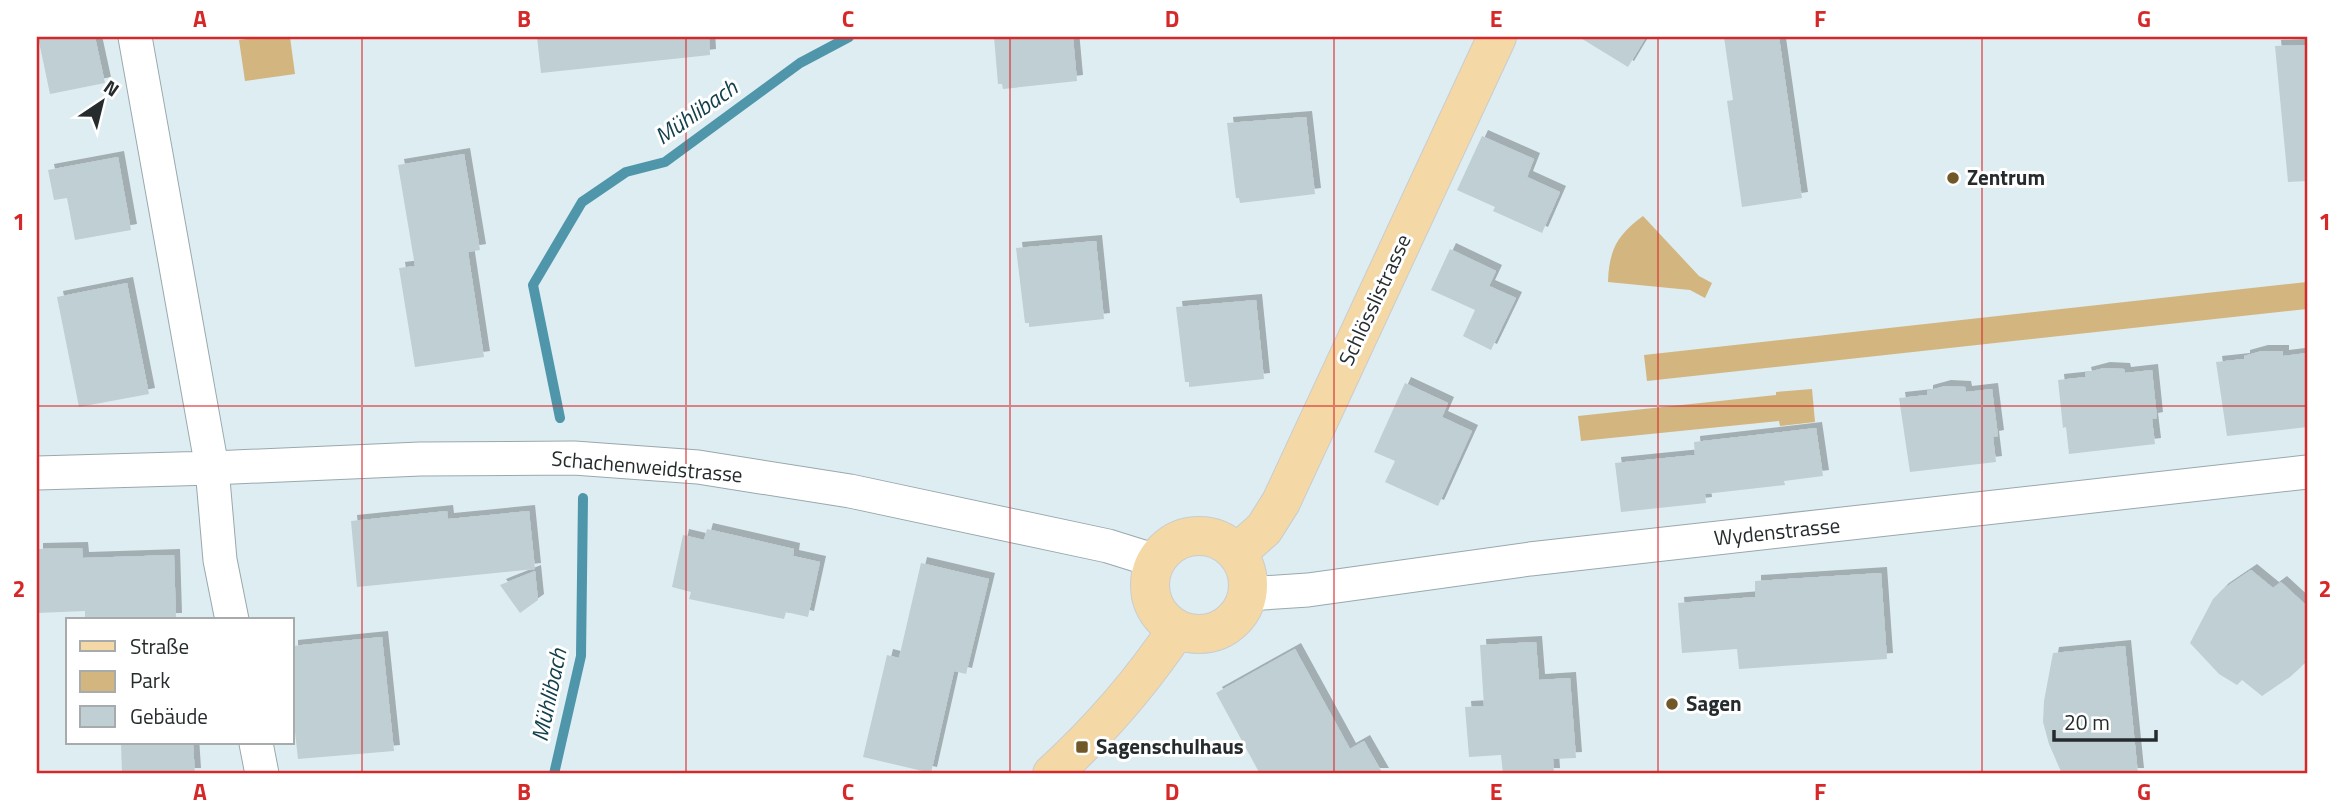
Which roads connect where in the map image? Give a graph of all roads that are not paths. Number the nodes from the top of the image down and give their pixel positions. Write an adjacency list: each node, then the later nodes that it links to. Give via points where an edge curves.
1 (135, 37): 3 (street)
2 (1497, 37): 6 (main road, Schlösslistrasse, via 1281,502 1264,529)
3 (212, 468): 5 (street, Schachenweidstrasse); 7 (street, Schachenweidstrasse, via 434,458 574,458 698,467 850,491 1108,546); 9 (street, via 220,560)
4 (2307, 472): 8 (street, Wydenstrasse)
5 (37, 473)
6 (1237, 554): 7 (main road, via 1223,541 1205,536 1169,546); 8 (main road, via 1245,566)
7 (1156, 561): 10 (main road, via 1150,591 1155,607)
8 (1248, 594): 10 (main road, via 1229,625 1194,634)
9 (232, 618)
10 (1177, 629): 13 (main road, via 1101,728)
11 (256, 744): 12 (street)
12 (262, 774)
13 (1052, 774)

